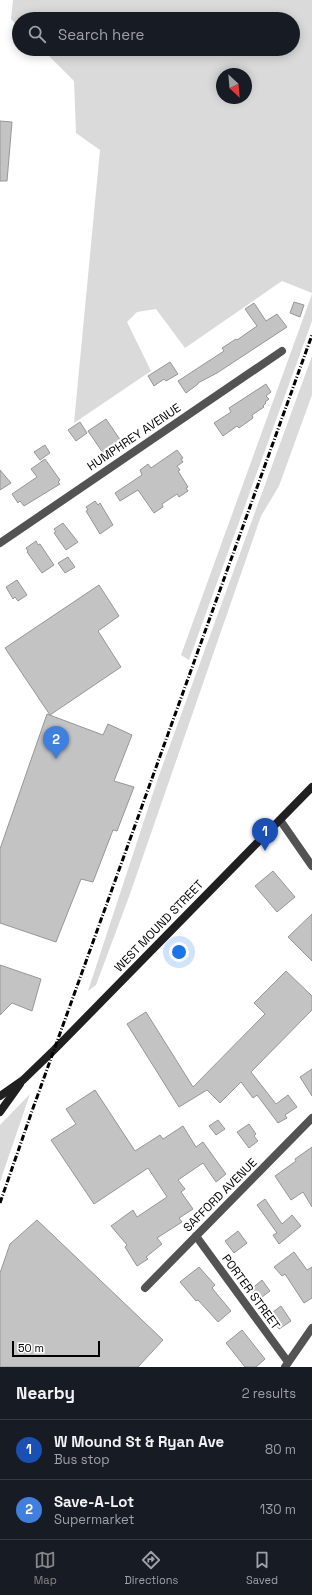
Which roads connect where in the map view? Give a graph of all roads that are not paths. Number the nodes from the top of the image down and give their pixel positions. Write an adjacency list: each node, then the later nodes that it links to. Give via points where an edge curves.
1 (282, 351): 2 (street, HUMPHREY AVENUE)
2 (0, 543)
3 (312, 787): 4 (street, WEST MOUND STREET)
4 (280, 820): 5 (street); 6 (street, WEST MOUND STREET)
5 (312, 866)
6 (23, 1080): 7 (street, WEST MOUND STREET); 8 (street, WEST MOUND STREET)
7 (0, 1096)
8 (0, 1112)
9 (312, 1118): 10 (street, SAFFORD AVENUE)
10 (196, 1236): 11 (street, SAFFORD AVENUE); 13 (street, PORTER STREET)
11 (145, 1288)
12 (312, 1328): 13 (street)
13 (286, 1365)

